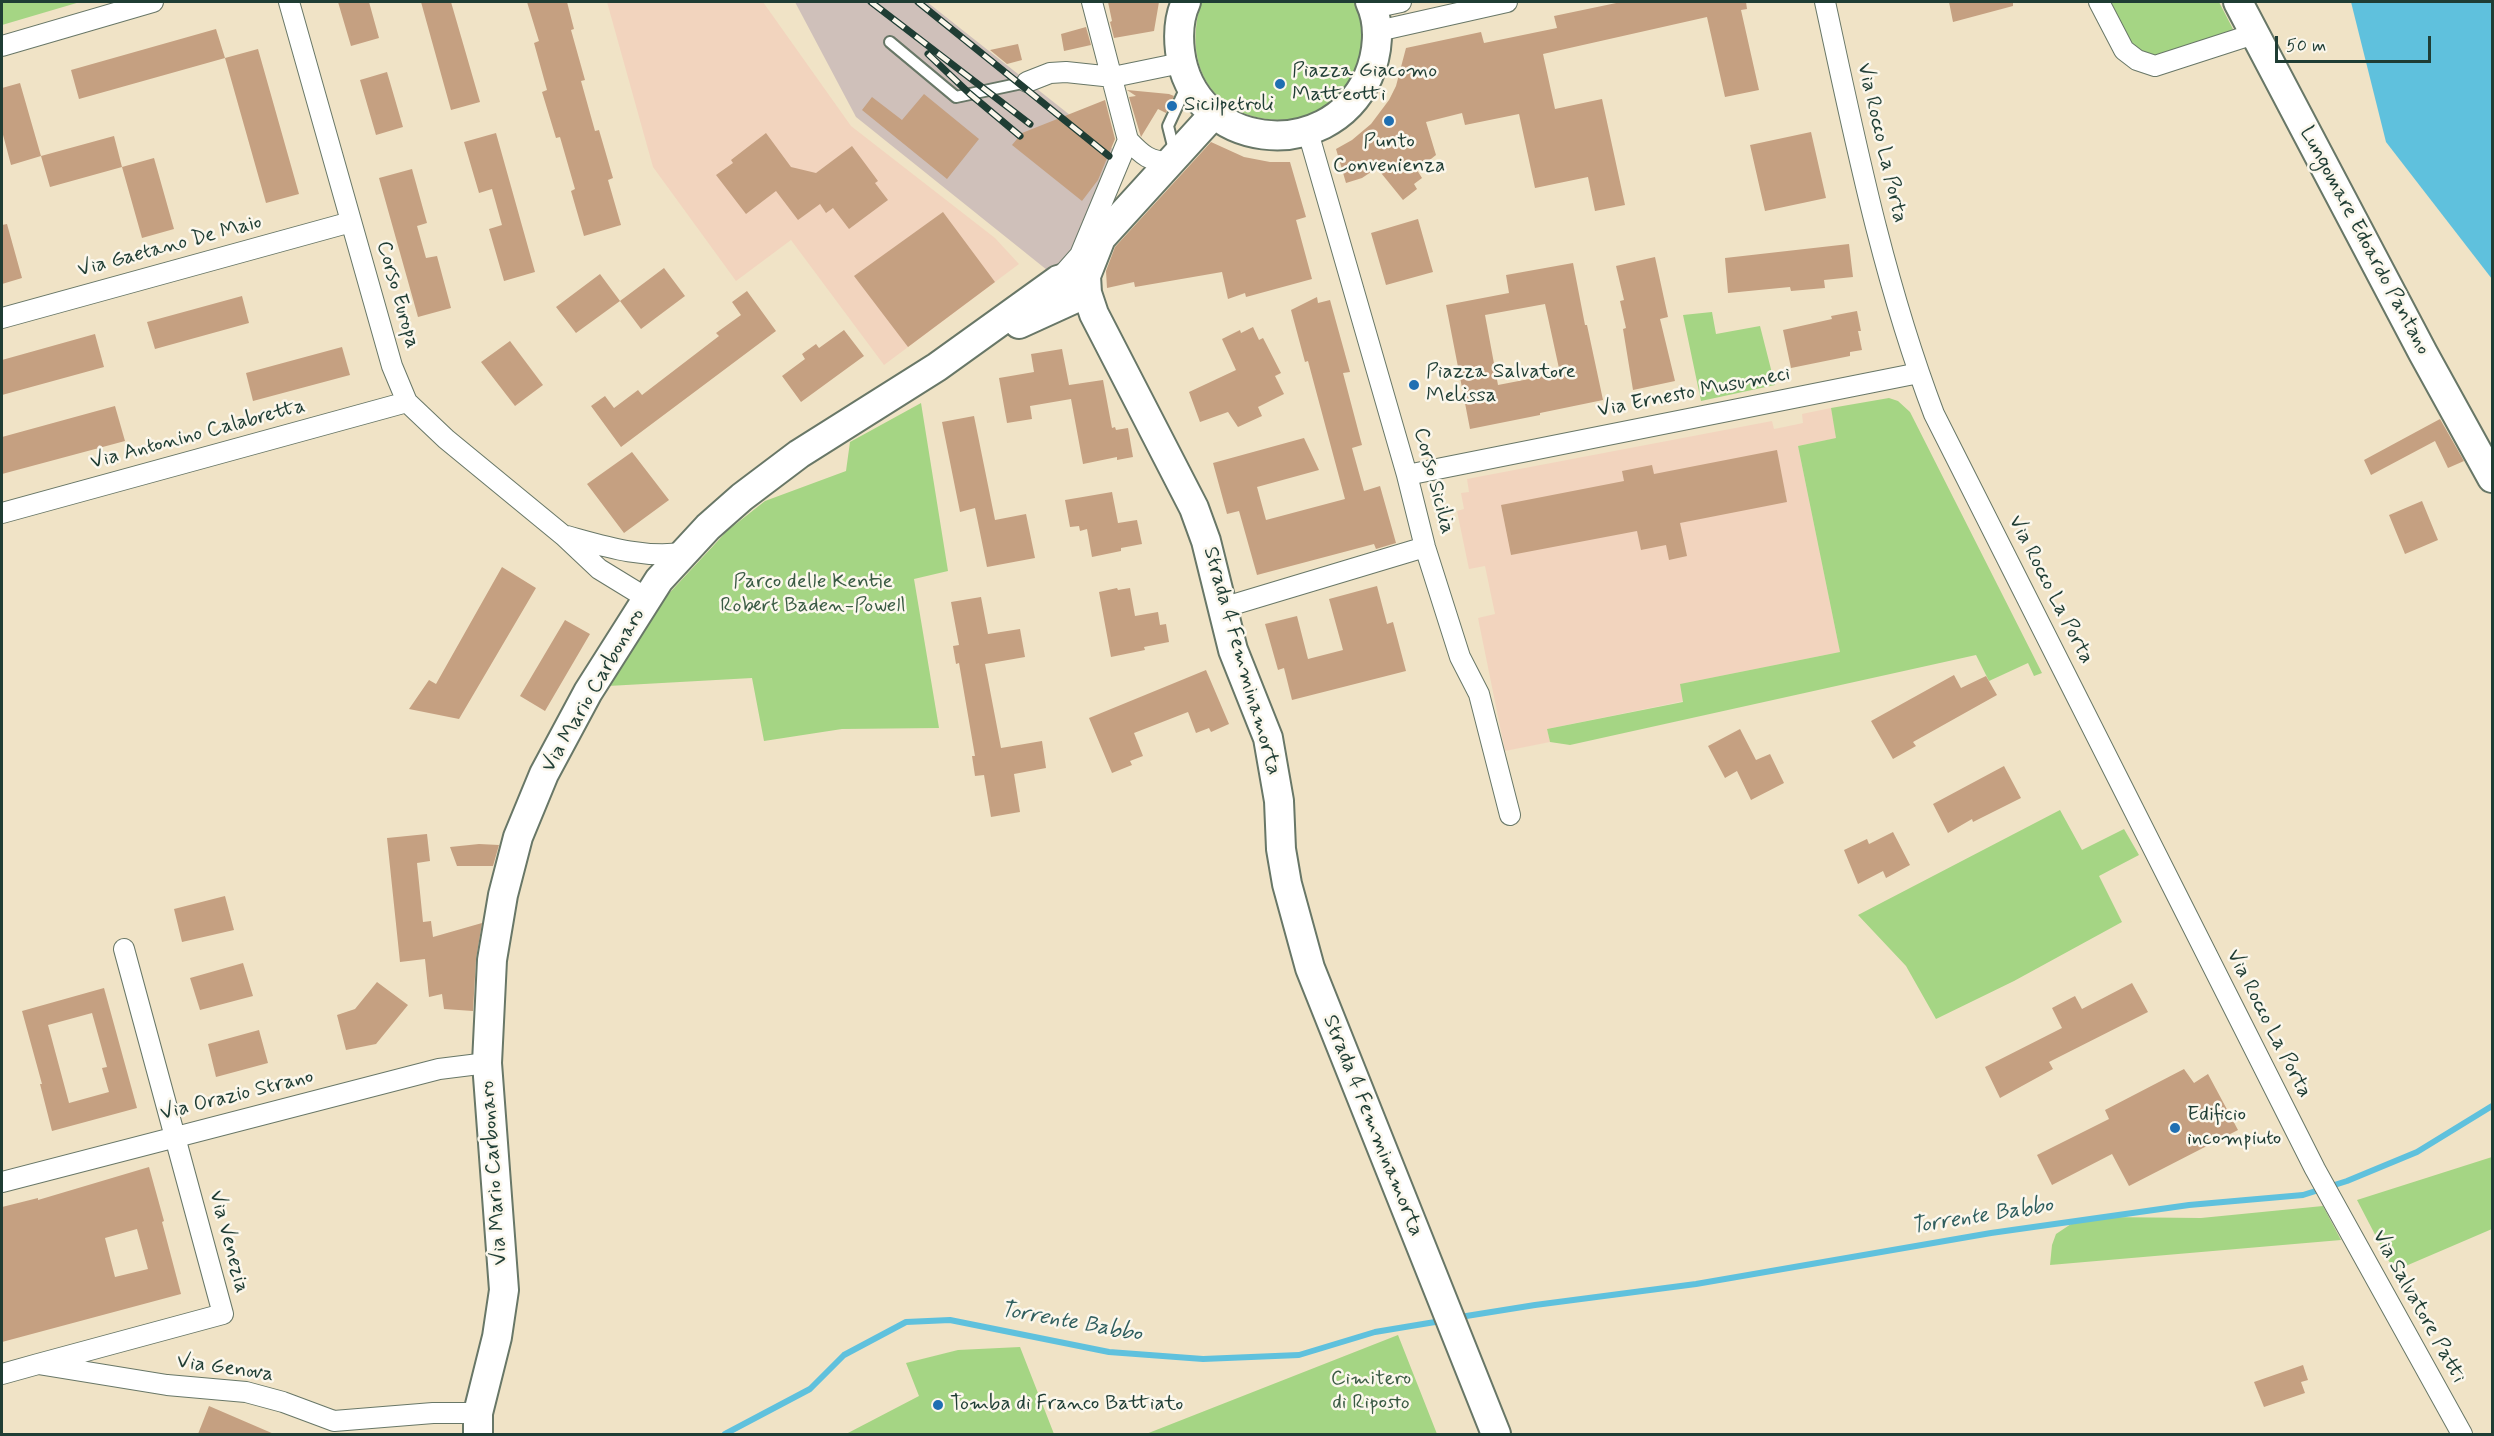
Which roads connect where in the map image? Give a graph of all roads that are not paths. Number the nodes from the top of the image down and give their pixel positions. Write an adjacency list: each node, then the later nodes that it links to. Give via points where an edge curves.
1 (153, 2): 13 (street)
2 (289, 2): 21 (street, Corso Europa)
3 (1092, 2): 15 (street)
4 (1185, 2): 14 (street)
5 (1401, 2): 10 (street)
6 (1507, 2): 10 (street, via 1405,24)
7 (1825, 2): 24 (street, Via Rocco La Porta, via 1873,219)
8 (2099, 2): 11 (street, via 2124,50 2155,66)
9 (2238, 2): 11 (street, Lungomare Edoardo Pantano)
10 (1374, 13): 19 (street, via 1374,63 1360,93)
11 (2254, 34): 27 (street, Lungomare Edoardo Pantano)
12 (890, 42): 16 (lane, via 956,97)
13 (2, 46)
14 (1176, 71): 15 (street); 17 (street, via 1199,99); 20 (lane, via 1168,126)
15 (1113, 77): 16 (street, via 1066,72 1050,73); 18 (street)
16 (1027, 82)
17 (1206, 123): 19 (street); 20 (street)
18 (1128, 140): 20 (street, via 1156,162); 22 (street)
19 (1312, 144): 26 (street, Corso Sicilia)
20 (1174, 160): 22 (street, via 1101,238)
21 (351, 222): 23 (street, Via Gaetano De Maio); 25 (street, Corso Europa, via 392,366)
22 (1077, 276): 31 (street, Via Mario Carbonaro, via 799,454 742,496); 33 (street, Strada 4 Femminamorta, via 1194,508)
23 (2, 318)
24 (1919, 373): 26 (street, Via Ernesto Musumeci); 39 (street, Via Rocco La Porta, via 1934,414)
25 (407, 402): 28 (street, Via Antonino Calabretta); 29 (street, Corso Europa)
26 (1407, 475): 30 (street, Corso Sicilia)
27 (2493, 478)
28 (2, 513)
29 (564, 536): 31 (street, via 626,552 657,556); 32 (street, Corso Europa, via 599,570)
30 (1425, 547): 33 (street); 34 (street, Corso Sicilia, via 1460,657 1479,694)
31 (683, 553): 32 (street, Via Mario Carbonaro)
32 (648, 599): 36 (street, Via Mario Carbonaro, via 588,692 544,774 518,837 492,960)
33 (1222, 608): 43 (street, Strada 4 Femminamorta, via 1236,659 1268,738 1287,884 1310,968)
34 (1510, 815)
35 (124, 949): 37 (street)
36 (487, 1063): 37 (street, Via Orazio Strano, via 439,1069); 42 (street, Via Mario Carbonaro, via 504,1290)
37 (174, 1136): 38 (street, Via Orazio Strano); 40 (street, Via Venezia, via 223,1314)
38 (2, 1182)
39 (2333, 1204): 44 (street, Via Salvatore Patti)
40 (38, 1364): 41 (street, Via Genova); 42 (street, Via Genova, via 167,1385 246,1392 334,1421 433,1413)
41 (2, 1374)
42 (478, 1424)
43 (1496, 1434)
44 (2462, 1434)

